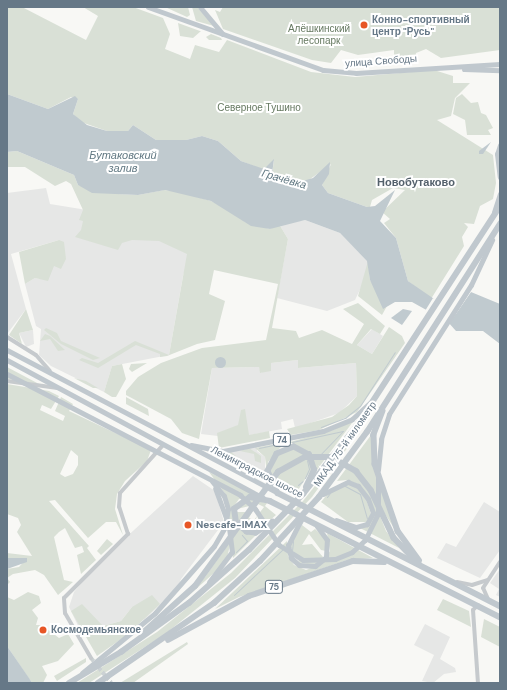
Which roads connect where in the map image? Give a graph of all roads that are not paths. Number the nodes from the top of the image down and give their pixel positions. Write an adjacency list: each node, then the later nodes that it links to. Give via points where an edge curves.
1 (148, 7): 3 (main road, улица Свободы)
2 (200, 7): 4 (main road)
3 (161, 10): 4 (main road, улица Свободы)
4 (223, 35): 6 (main road, улица Свободы, via 328,71 363,73)
5 (500, 64): 6 (main road, улица Свободы)
6 (436, 66): 7 (main road, улица Свободы)
7 (500, 70)
8 (500, 145): 9 (main road, via 497,154)
9 (500, 177)
10 (500, 194): 12 (main road)
11 (500, 206): 12 (highway, МКАД, 75-й километр)
12 (492, 218): 22 (highway, МКАД, 75-й километр)
13 (498, 227): 21 (highway, МКАД, 75-й километр); 26 (main road, via 471,285 389,414 378,453 378,513 371,532 356,549 329,561 294,556 276,541 248,501)
14 (8, 339): 17 (street, via 29,351)
15 (7, 350): 17 (main road, Ленинградское шоссе)
16 (7, 360): 20 (main road, Ленинградское шоссе)
17 (50, 372): 23 (main road, Ленинградское шоссе)
18 (7, 374): 26 (main road)
19 (7, 381): 20 (street)
20 (62, 389): 24 (main road, Ленинградское шоссе)
21 (392, 391): 29 (highway, МКАД, 75-й километр); 38 (highway, via 374,435 375,464 401,536 413,554)
22 (378, 395): 23 (main road, 74, via 352,419 323,431 223,450); 28 (highway, МКАД, 75-й километр)
23 (176, 440): 27 (main road, Ленинградское шоссе)
24 (163, 445): 25 (main road, Ленинградское шоссе); 48 (street, via 120,493 120,513 128,534 64,598 65,614)
25 (199, 464): 30 (main road, Ленинградское шоссе); 42 (main road, via 221,500 232,552 229,561)
26 (209, 478): 49 (main road, via 226,502 225,527 188,579 155,613)
27 (278, 493): 28 (highway, via 270,479 269,466 280,452 294,447 307,453 313,464); 33 (highway, Ленинградское шоссе)
28 (303, 494): 32 (highway, МКАД, 75-й километр)
29 (319, 497): 31 (highway, МКАД, 75-й километр); 33 (main road, via 336,484 351,482 363,491 372,510 371,520 360,527)
30 (270, 502): 32 (highway, via 250,497 239,502 234,514 239,527 256,533); 34 (highway, Ленинградское шоссе)
31 (308, 509): 34 (main road, via 288,545 291,558 299,565 315,566 327,554 327,540); 46 (highway, МКАД, 75-й километр, via 238,582)
32 (286, 513): 42 (highway, МКАД, 75-й километр)
33 (325, 516): 36 (highway, Ленинградское шоссе)
34 (317, 526): 37 (highway, Ленинградское шоссе)
35 (500, 562): 39 (street)
36 (419, 564): 38 (highway, Ленинградское шоссе); 47 (highway, via 394,538 371,490 356,471 337,459 315,455 296,460 274,476 183,598)
37 (398, 566): 43 (highway, Ленинградское шоссе); 46 (highway, 75, via 372,560 340,565 237,600)
38 (432, 570): 40 (highway, Ленинградское шоссе)
39 (487, 580): 40 (street, via 472,585); 41 (street, via 483,592)
40 (453, 581): 41 (highway, Ленинградское шоссе)
41 (490, 601): 44 (highway, Ленинградское шоссе)
42 (189, 603): 47 (highway, МКАД, 75-й километр)
43 (478, 606): 45 (highway, Ленинградское шоссе); 51 (street, via 473,610)
44 (500, 606)
45 (500, 617)
46 (158, 644): 50 (highway)
47 (121, 652): 49 (highway)
48 (91, 658)
49 (69, 683)
50 (98, 683)
51 (478, 683)

